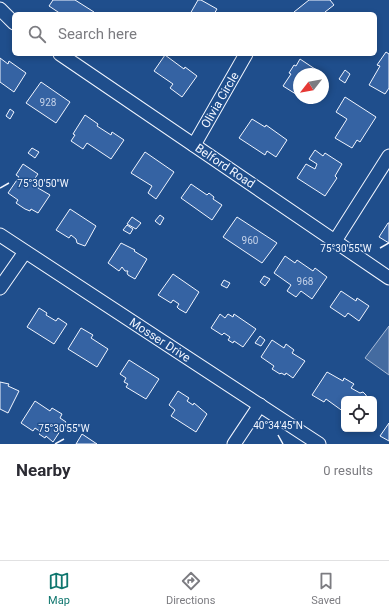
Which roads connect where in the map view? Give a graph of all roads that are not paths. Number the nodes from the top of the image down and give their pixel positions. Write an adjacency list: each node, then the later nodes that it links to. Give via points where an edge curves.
1 (0, 9): 2 (street)
2 (12, 21)
3 (63, 56): 5 (street, Belford Road)
4 (245, 56): 5 (street, Olivia Circle)
5 (194, 145): 8 (street, Belford Road)
6 (389, 156): 8 (street)
7 (0, 235): 9 (street, Mosser Drive)
8 (335, 241): 10 (street, Belford Road)
9 (25, 252): 11 (street); 12 (street, Mosser Drive)
10 (389, 278)
11 (0, 288)
12 (260, 405): 13 (street); 14 (street, Mosser Drive)
13 (234, 444)
14 (319, 444)

